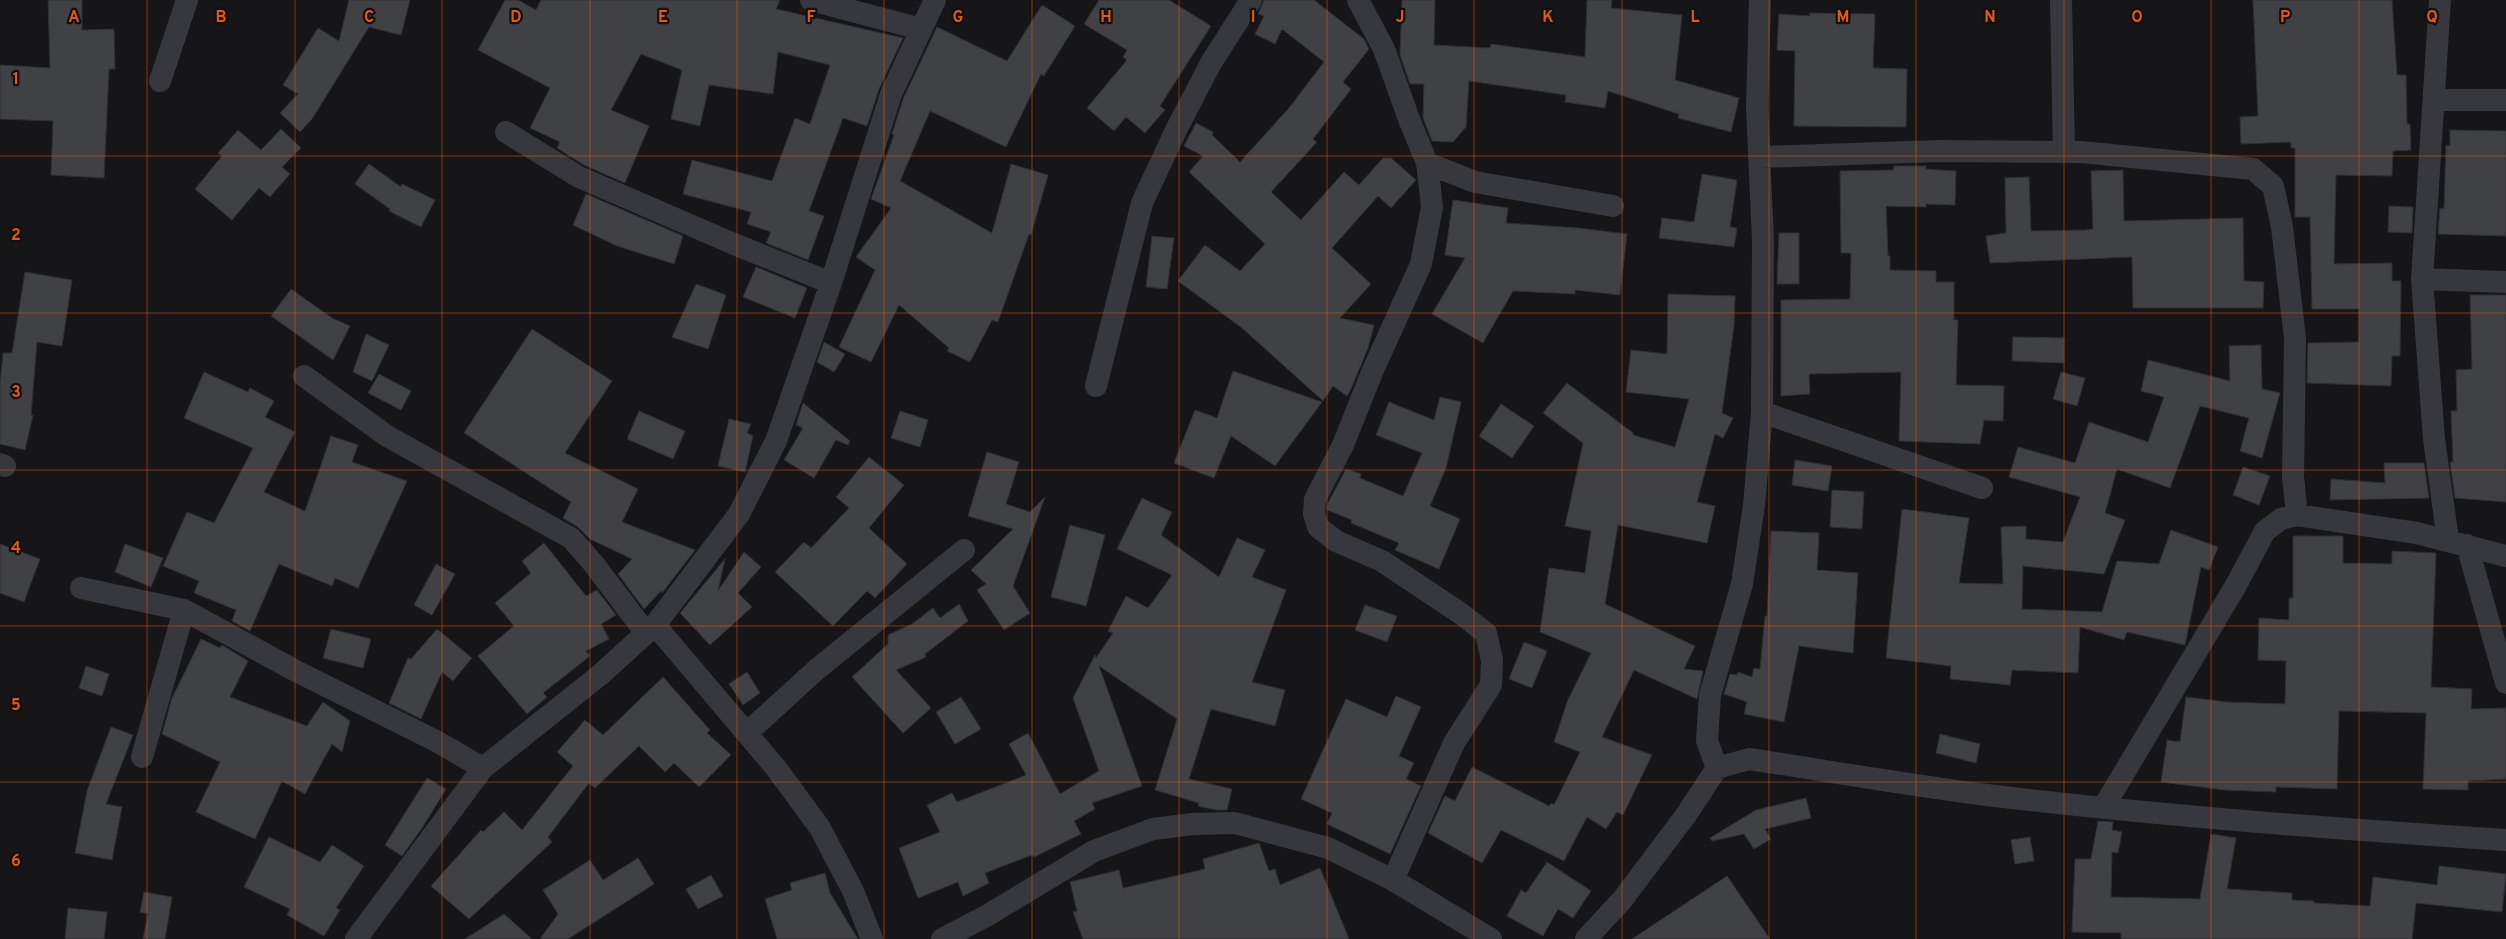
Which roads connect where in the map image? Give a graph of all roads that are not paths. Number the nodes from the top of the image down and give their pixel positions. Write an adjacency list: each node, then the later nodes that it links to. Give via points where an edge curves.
1 (187, 0): 10 (street)
2 (811, 0): 9 (street)
3 (935, 0): 9 (street)
4 (1251, 0): 22 (street, via 1211,63 1142,203)
5 (1358, 0): 16 (street, via 1384,49)
6 (1760, 0): 15 (street, via 1757,108)
7 (2061, 0): 14 (street)
8 (2440, 0): 11 (street)
9 (921, 29): 20 (street, via 891,94)
10 (160, 81)
11 (2435, 100): 12 (street); 18 (street)
12 (2506, 100)
13 (506, 132): 20 (street, via 579,177)
14 (2064, 152): 15 (street, via 1939,151); 25 (street, via 2253,169 2273,186 2282,227 2295,338 2293,477)
15 (1760, 157): 23 (street)
16 (1427, 163): 17 (street, via 1475,182); 39 (street, via 1432,206 1421,264 1343,445 1315,499 1314,514 1318,527 1336,540 1382,561 1486,633 1492,660 1491,684 1454,743)
17 (1613, 206)
18 (2422, 279): 19 (street); 26 (street, via 2434,439)
19 (2506, 282)
20 (831, 283): 31 (street, via 776,441 739,514)
21 (304, 376): 31 (street, via 387,436 571,538)
22 (1096, 386)
23 (1762, 412): 24 (street); 36 (street, via 1754,505 1742,584 1710,695 1707,741)
24 (1982, 488)
25 (2297, 515): 26 (street, via 2417,532); 37 (street, via 2281,520 2265,531)
26 (2457, 542): 28 (street); 32 (street)
27 (964, 550): 33 (street, via 816,670)
28 (2506, 556)
29 (81, 588): 30 (street)
30 (184, 610): 34 (street); 35 (street)
31 (650, 629): 33 (street); 35 (street, via 600,675)
32 (2506, 682)
33 (747, 733): 41 (street, via 820,828 853,891)
34 (142, 757)
35 (483, 768): 40 (street)
36 (1717, 768): 37 (street, via 1749,759); 44 (street, via 1622,900)
37 (2103, 808): 38 (street, via 2321,828)
38 (2506, 840)
39 (1393, 880): 42 (street, via 1328,848 1235,823 1185,825 1153,830 1094,850 988,915); 43 (street)
40 (356, 939)
41 (872, 939)
42 (942, 939)
43 (1491, 939)
44 (1586, 939)

